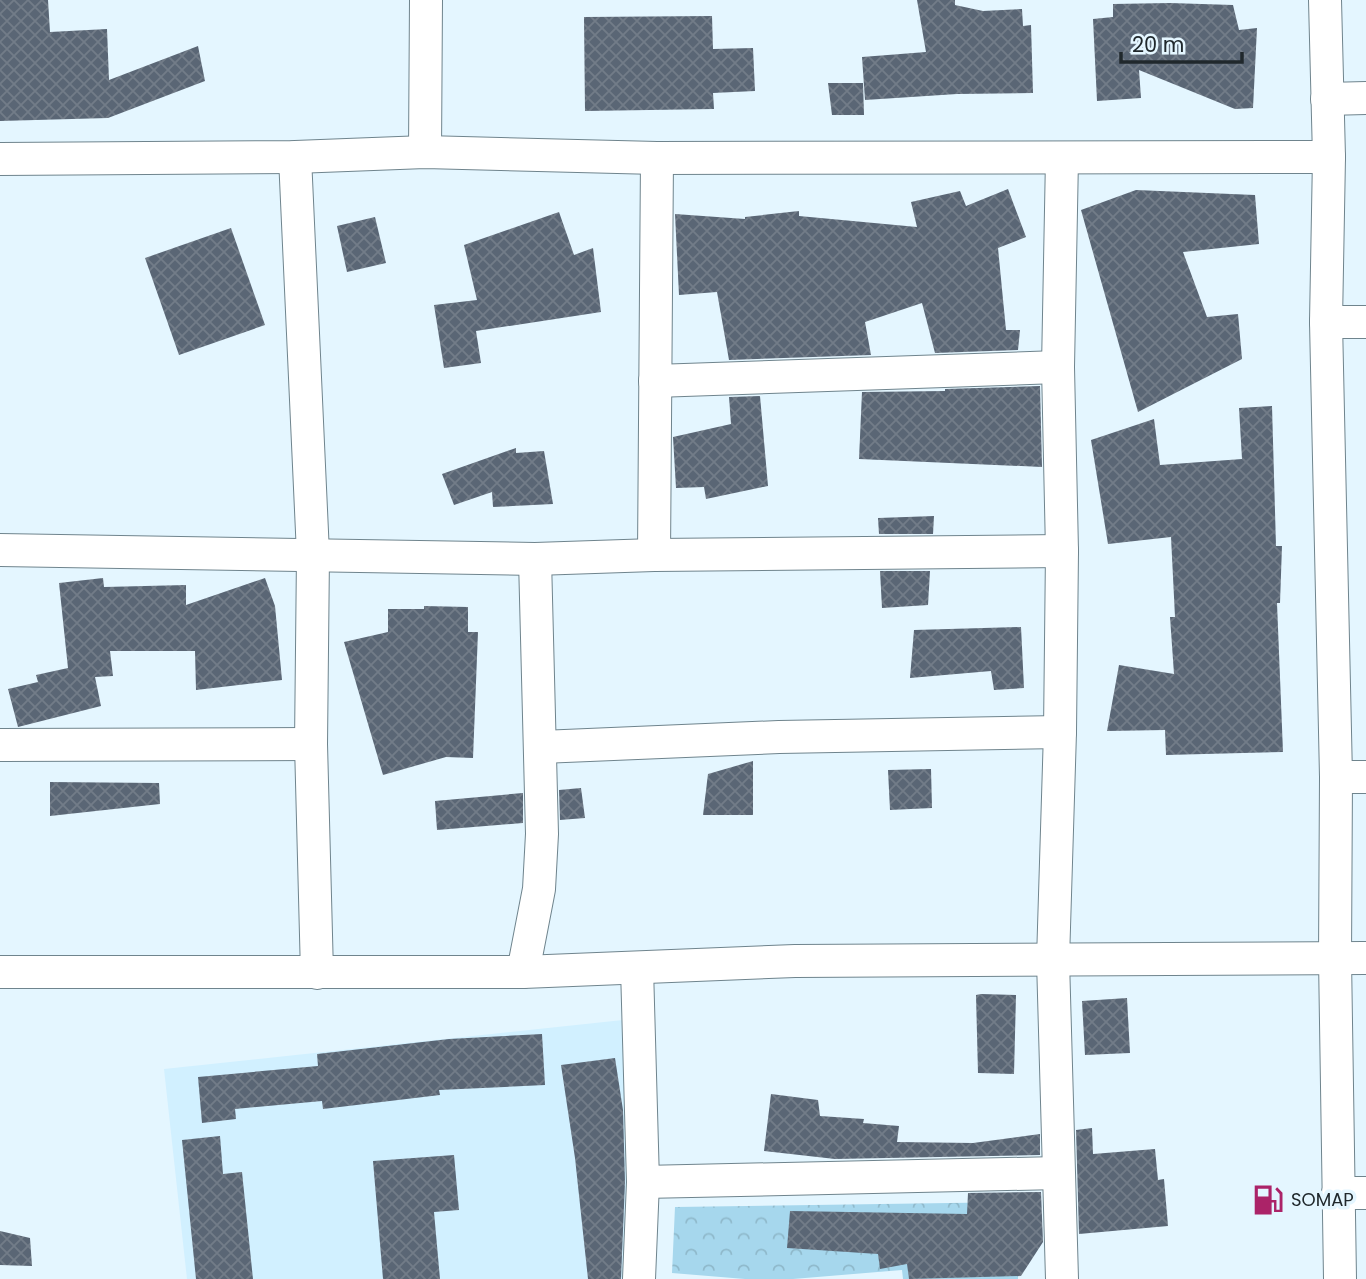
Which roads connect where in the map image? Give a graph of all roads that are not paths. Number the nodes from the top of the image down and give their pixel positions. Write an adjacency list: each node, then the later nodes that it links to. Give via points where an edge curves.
1 (426, 0): 5 (street)
2 (1325, 0): 4 (street)
3 (1366, 98): 4 (street)
4 (1327, 99): 6 (street)
5 (425, 152): 7 (street); 8 (street)
6 (1329, 156): 9 (street); 11 (street)
7 (295, 157): 10 (street); 17 (street)
8 (657, 158): 9 (street); 14 (street)
9 (1062, 158): 13 (street)
10 (0, 159)
11 (1326, 322): 12 (street); 24 (street)
12 (1366, 322)
13 (1058, 367): 14 (street); 16 (street)
14 (655, 381): 18 (street)
15 (0, 550): 17 (street)
16 (1062, 551): 18 (street); 20 (street)
17 (313, 554): 19 (street); 21 (street)
18 (654, 555): 19 (street)
19 (535, 559): 23 (street)
20 (1060, 732): 23 (street); 27 (street)
21 (311, 744): 22 (street); 31 (street)
22 (0, 745)
23 (541, 747): 30 (street, via 540,889)
24 (1351, 777): 25 (street)
25 (1335, 958): 26 (street); 27 (street); 34 (street)
26 (1366, 958)
27 (1053, 960): 28 (street, via 795,961); 32 (street)
28 (637, 968): 30 (street); 33 (street)
29 (0, 972): 31 (street)
30 (523, 972): 31 (street)
31 (317, 973)
32 (1058, 1173): 33 (street); 36 (street)
33 (643, 1182): 35 (street)
34 (1352, 1193): 37 (street)
35 (639, 1279)
36 (1062, 1279)
37 (1340, 1279)

